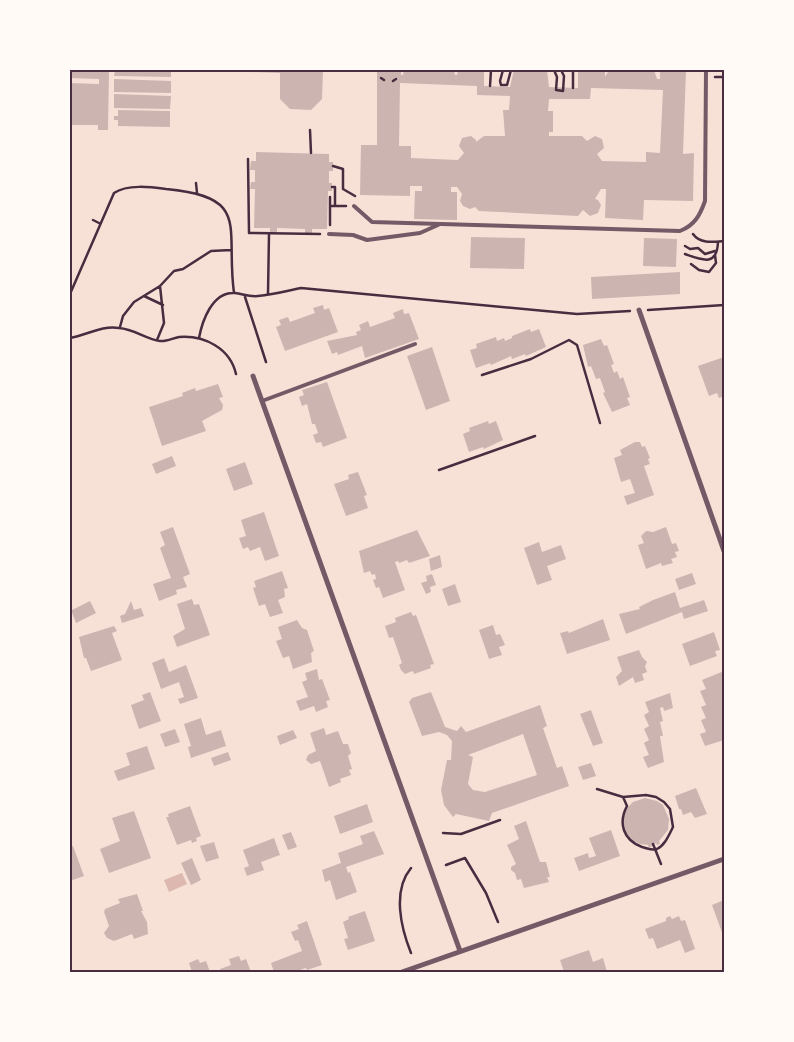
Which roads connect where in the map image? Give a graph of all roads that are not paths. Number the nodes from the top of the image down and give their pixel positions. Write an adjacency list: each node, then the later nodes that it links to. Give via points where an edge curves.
1 (706, 70): 3 (lane, via 705,201 700,215 687,229)
2 (354, 206): 3 (lane, via 372,222)
3 (440, 224): 4 (lane, via 420,233 368,240 353,235)
4 (330, 234)
5 (640, 310): 9 (street)
6 (415, 344): 8 (lane)
7 (253, 376): 8 (street)
8 (262, 401): 11 (street)
9 (724, 551)
10 (724, 859): 11 (street)
11 (460, 951): 12 (street)
12 (402, 972)

